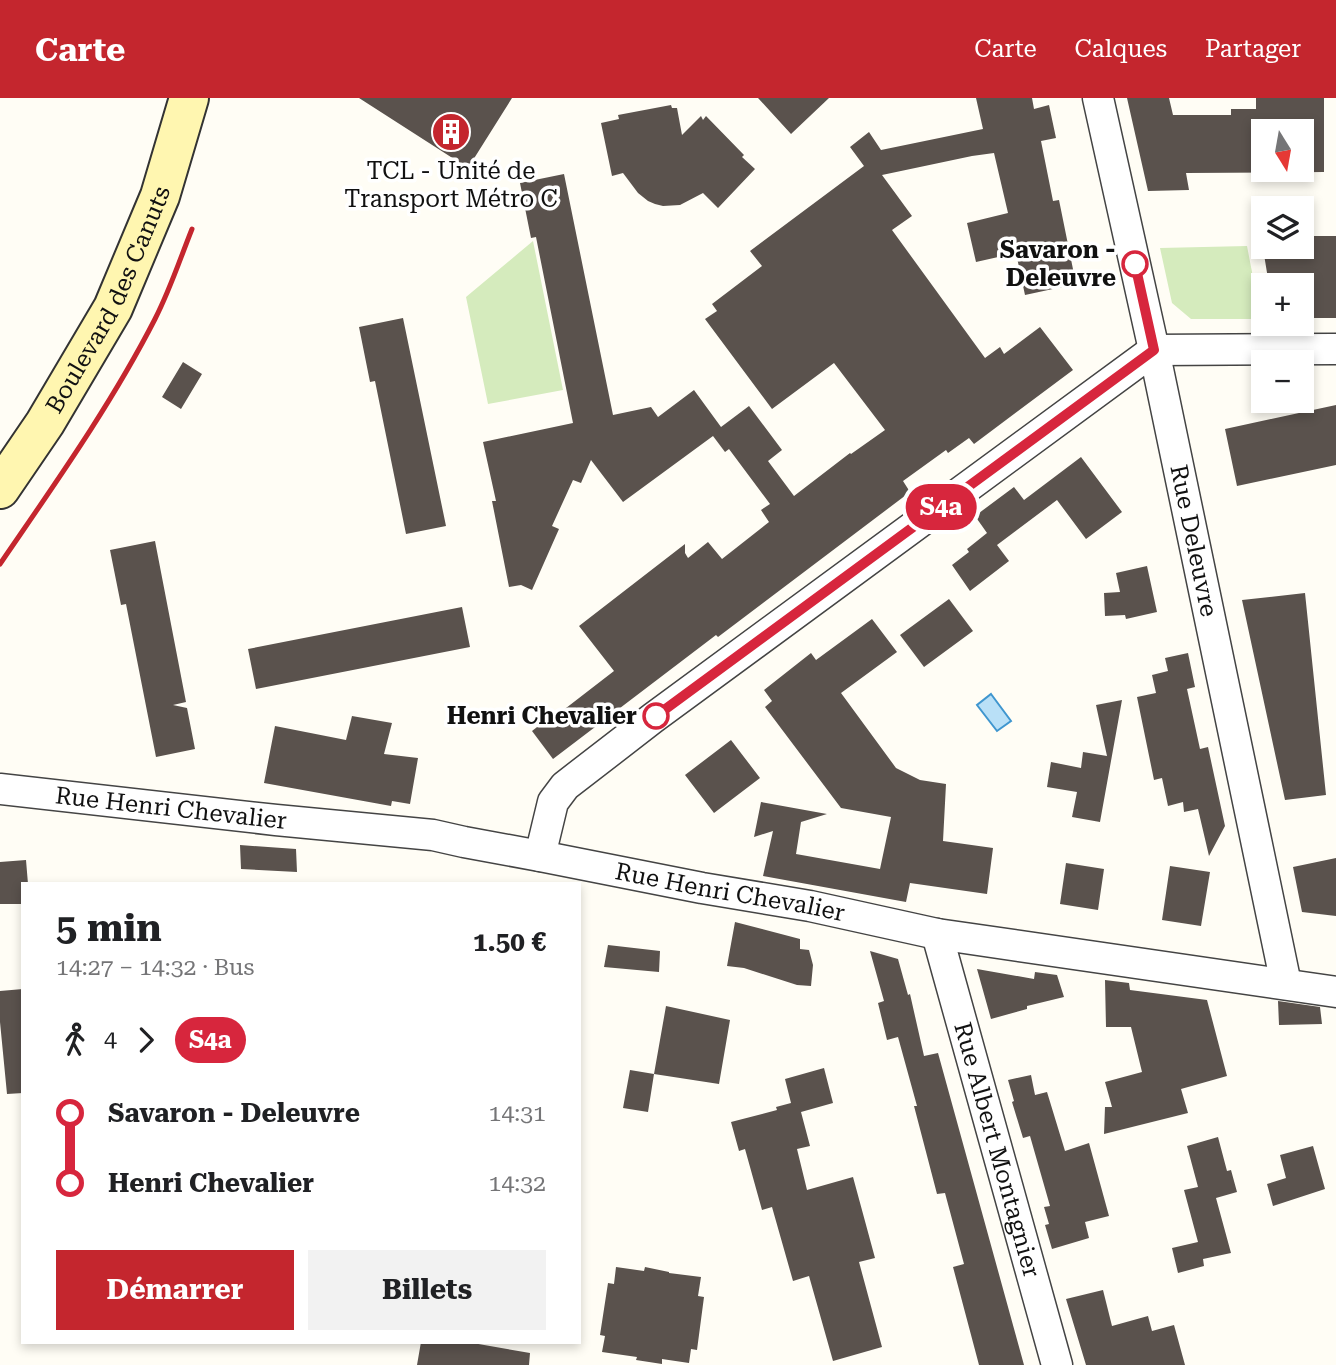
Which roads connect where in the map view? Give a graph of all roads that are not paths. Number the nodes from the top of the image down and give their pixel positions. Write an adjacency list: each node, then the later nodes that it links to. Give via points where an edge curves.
1 (189, 98): 5 (main road, Boulevard des Canuts, via 160,196 113,308)
2 (1098, 98): 4 (street, Rue Deleuvre)
3 (1336, 349): 4 (street)
4 (1154, 350): 7 (street, via 565,786 553,802); 9 (street, Rue Deleuvre)
5 (0, 489)
6 (0, 789): 7 (street, Rue Henri Chevalier, via 433,835)
7 (540, 856): 8 (street, Rue Henri Chevalier)
8 (937, 934): 9 (street, Rue Henri Chevalier); 11 (street, Rue Albert Montagnier)
9 (1286, 984): 10 (street, Rue Henri Chevalier)
10 (1336, 992)
11 (1057, 1365)

